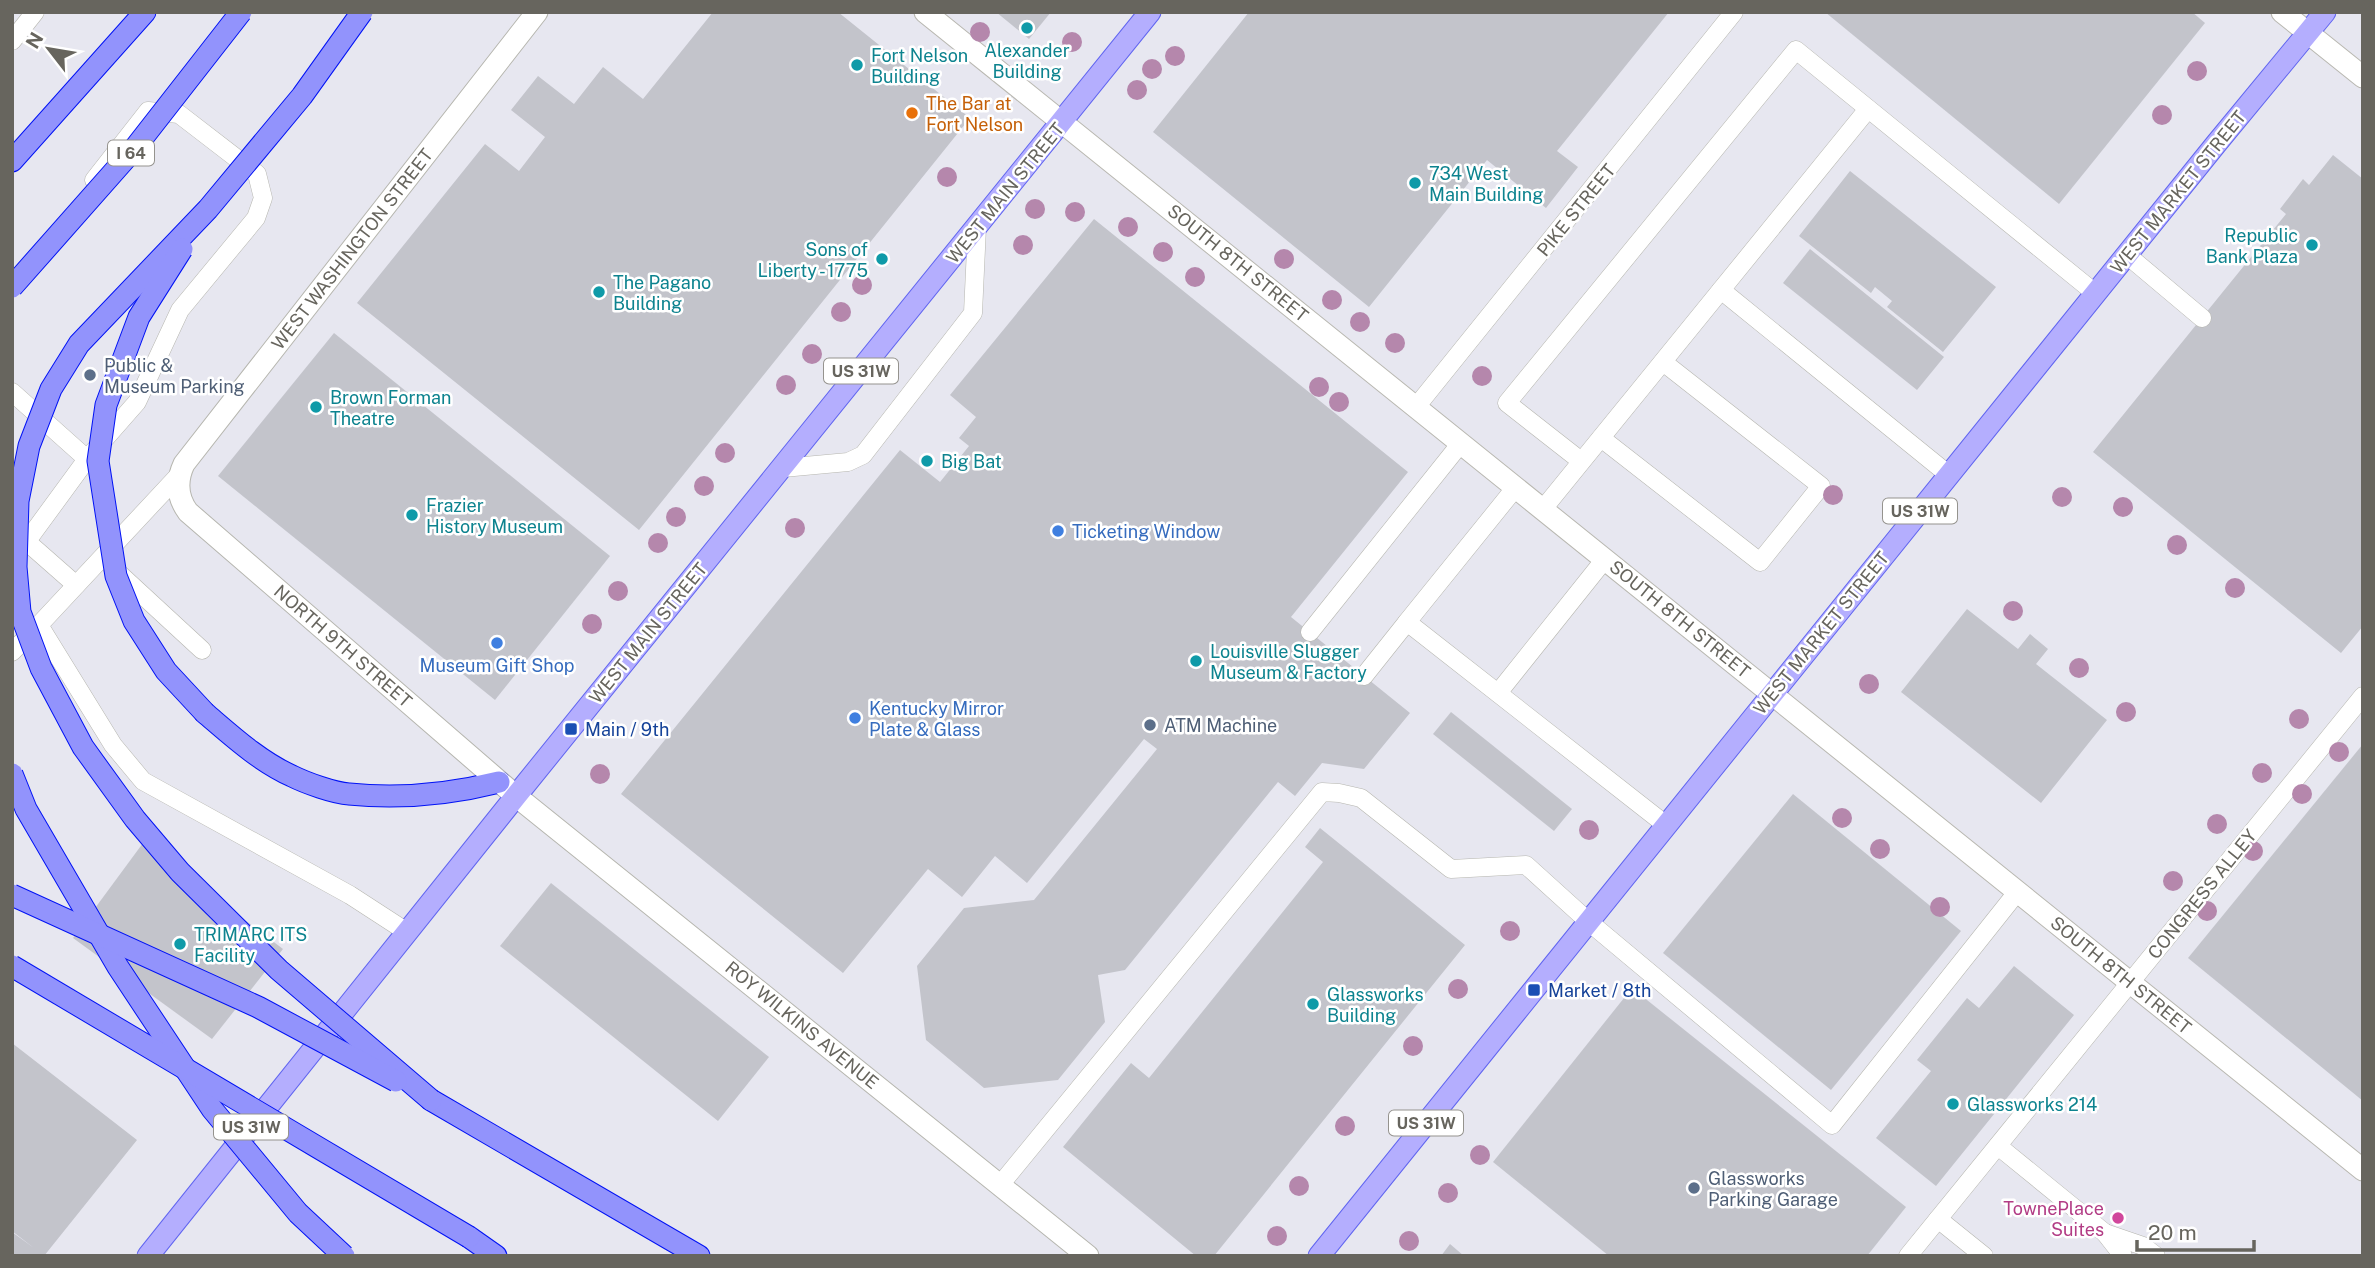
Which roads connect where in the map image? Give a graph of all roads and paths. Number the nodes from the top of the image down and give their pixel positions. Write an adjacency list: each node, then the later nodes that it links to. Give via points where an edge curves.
1 (35, 12): 12 (lane)
2 (145, 12): 16 (highway)
3 (241, 12): 20 (highway, I 64, bridge, via 134,149)
4 (362, 12): 17 (highway, bridge, via 302,96)
5 (537, 12): 33 (street, WEST WASHINGTON STREET, via 184,464)
6 (925, 12): 15 (street, SOUTH 8TH STREET)
7 (1150, 12): 15 (main road, WEST MAIN STREET / US 31W)
8 (1734, 12): 26 (lane, PIKE STREET)
9 (2282, 12): 11 (street)
10 (2325, 12): 11 (main road, WEST MARKET STREET / US 31W)
11 (2309, 34): 13 (street); 19 (main road, WEST MARKET STREET / US 31W)
12 (12, 41)
13 (2363, 77)
14 (1868, 108): 21 (lane); 22 (lane); 30 (lane, via 1796,50 1507,403)
15 (1062, 121): 18 (main road, WEST MAIN STREET / US 31W); 26 (street, SOUTH 8TH STREET)
16 (12, 161)
17 (208, 209): 52 (highway, bridge, via 139,317 106,405 98,461 116,576 134,621 166,671 205,713 251,751 292,776 346,794 454,791); 61 (highway, bridge, via 79,344 51,389 29,446 18,501 20,612 41,668 83,747 135,819 180,872 279,970)
18 (977, 226): 31 (main road, WEST MAIN STREET / US 31W); 31 (lane, via 973,313 863,455 848,462)
19 (2127, 254): 22 (main road, WEST MARKET STREET / US 31W); 23 (lane)
20 (12, 287): 29 (lane, via 148,111 179,114 257,174 263,198 256,218 180,310 137,402)
21 (1721, 290): 24 (lane); 32 (lane)
22 (2095, 293): 32 (main road, WEST MARKET STREET / US 31W)
23 (2202, 318)
24 (1663, 362): 27 (lane); 27 (lane, via 1821,486 1760,562)
25 (12, 392): 29 (lane)
26 (1416, 407): 28 (street, SOUTH 8TH STREET)
27 (1601, 438): 30 (lane)
28 (1461, 443): 34 (street, SOUTH 8TH STREET); 44 (lane)
29 (88, 459): 37 (lane)
30 (1581, 461): 35 (lane)
31 (783, 468): 53 (main road, WEST MAIN STREET / US 31W)
32 (1949, 475): 49 (main road, WEST MARKET STREET / US 31W)
33 (179, 483): 38 (lane); 52 (street, NORTH 9TH STREET, via 181,502 188,512)
34 (1516, 487): 35 (street, SOUTH 8TH STREET); 42 (lane)
35 (1543, 509): 39 (street, SOUTH 8TH STREET)
36 (12, 529): 37 (lane)
37 (27, 541): 40 (lane)
38 (102, 557): 40 (lane); 45 (lane)
39 (1605, 559): 48 (lane); 49 (street, SOUTH 8TH STREET)
40 (76, 585): 43 (lane)
41 (12, 615): 43 (lane)
42 (1407, 622): 47 (lane); 48 (lane)
43 (39, 625): 46 (lane); 58 (lane, via 113,745 143,781 351,894)
44 (1310, 632)
45 (202, 650)
46 (12, 652)
47 (1364, 676)
48 (1498, 693): 54 (lane)
49 (1772, 694): 54 (main road, WEST MARKET STREET / US 31W); 55 (street, SOUTH 8TH STREET)
50 (2363, 696): 60 (lane, CONGRESS ALLEY)
51 (12, 774): 68 (highway, bridge, via 26,809 118,967 212,1109 298,1213)
52 (499, 782): 53 (street, NORTH 9TH STREET)
53 (516, 796): 58 (main road, WEST MAIN STREET / US 31W); 64 (street, ROY WILKINS AVENUE)
54 (1666, 825): 57 (main road, WEST MARKET STREET / US 31W)
55 (2018, 891): 57 (lane, via 1832,1125); 60 (street, SOUTH 8TH STREET)
56 (12, 895): 61 (highway, bridge, via 258,1007)
57 (1589, 922): 64 (lane, via 1526,865 1451,869 1361,798 1322,792); 72 (main road, WEST MARKET STREET / US 31W)
58 (407, 932): 67 (main road, WEST MAIN STREET / US 31W)
59 (12, 966): 69 (highway, bridge)
60 (2130, 982): 62 (lane, CONGRESS ALLEY); 63 (street, SOUTH 8TH STREET)
61 (432, 1100): 70 (highway)
62 (1998, 1146): 65 (lane, CONGRESS ALLEY); 66 (lane)
63 (2363, 1170)
64 (1000, 1185): 71 (street, ROY WILKINS AVENUE)
65 (1938, 1219): 73 (lane, CONGRESS ALLEY); 74 (lane)
66 (2105, 1233): 75 (lane); 76 (lane, via 2143,1246)
67 (148, 1256)
68 (344, 1256)
69 (496, 1256)
70 (699, 1256)
71 (1088, 1256)
72 (1319, 1256)
73 (1908, 1256)
74 (1984, 1256)
75 (2123, 1256)
76 (2156, 1256)

